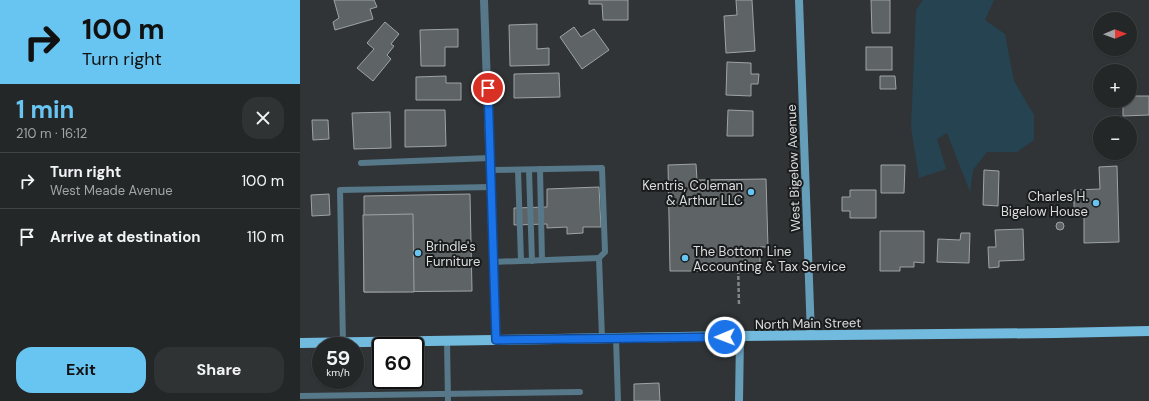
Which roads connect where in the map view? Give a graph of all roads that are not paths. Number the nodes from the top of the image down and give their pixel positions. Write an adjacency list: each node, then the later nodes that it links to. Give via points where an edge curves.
1 (484, 0): 3 (street)
2 (799, 0): 17 (main road, West Bigelow Avenue)
3 (490, 158): 4 (lane); 5 (street)
4 (361, 163)
5 (490, 170): 6 (lane); 9 (street)
6 (518, 170): 7 (lane); 12 (lane)
7 (529, 170): 8 (lane); 13 (lane)
8 (540, 170): 10 (lane, via 602,168 606,252); 11 (lane)
9 (491, 187): 14 (street); 18 (lane, via 340,190)
10 (599, 258): 11 (lane); 19 (lane)
11 (542, 260): 13 (lane)
12 (521, 261): 13 (lane); 14 (lane)
13 (532, 261)
14 (493, 262): 21 (street)
15 (1149, 331): 17 (main road, North Main Street)
16 (740, 336): 17 (main road, North Main Street); 20 (main road, North Main Street); 31 (main road)
17 (811, 336)
18 (343, 337)
19 (602, 338): 20 (main road, North Main Street); 21 (main road, North Main Street)
20 (616, 338): 30 (lane)
21 (496, 340): 22 (main road, North Main Street)
22 (447, 341): 23 (main road, North Main Street); 27 (lane)
23 (364, 343)
24 (300, 344): 25 (main road, North Main Street)
25 (312, 344)
26 (580, 392): 27 (lane)
27 (448, 393): 28 (lane); 29 (lane)
28 (300, 396)
29 (448, 401)
30 (618, 401)
31 (739, 401)

